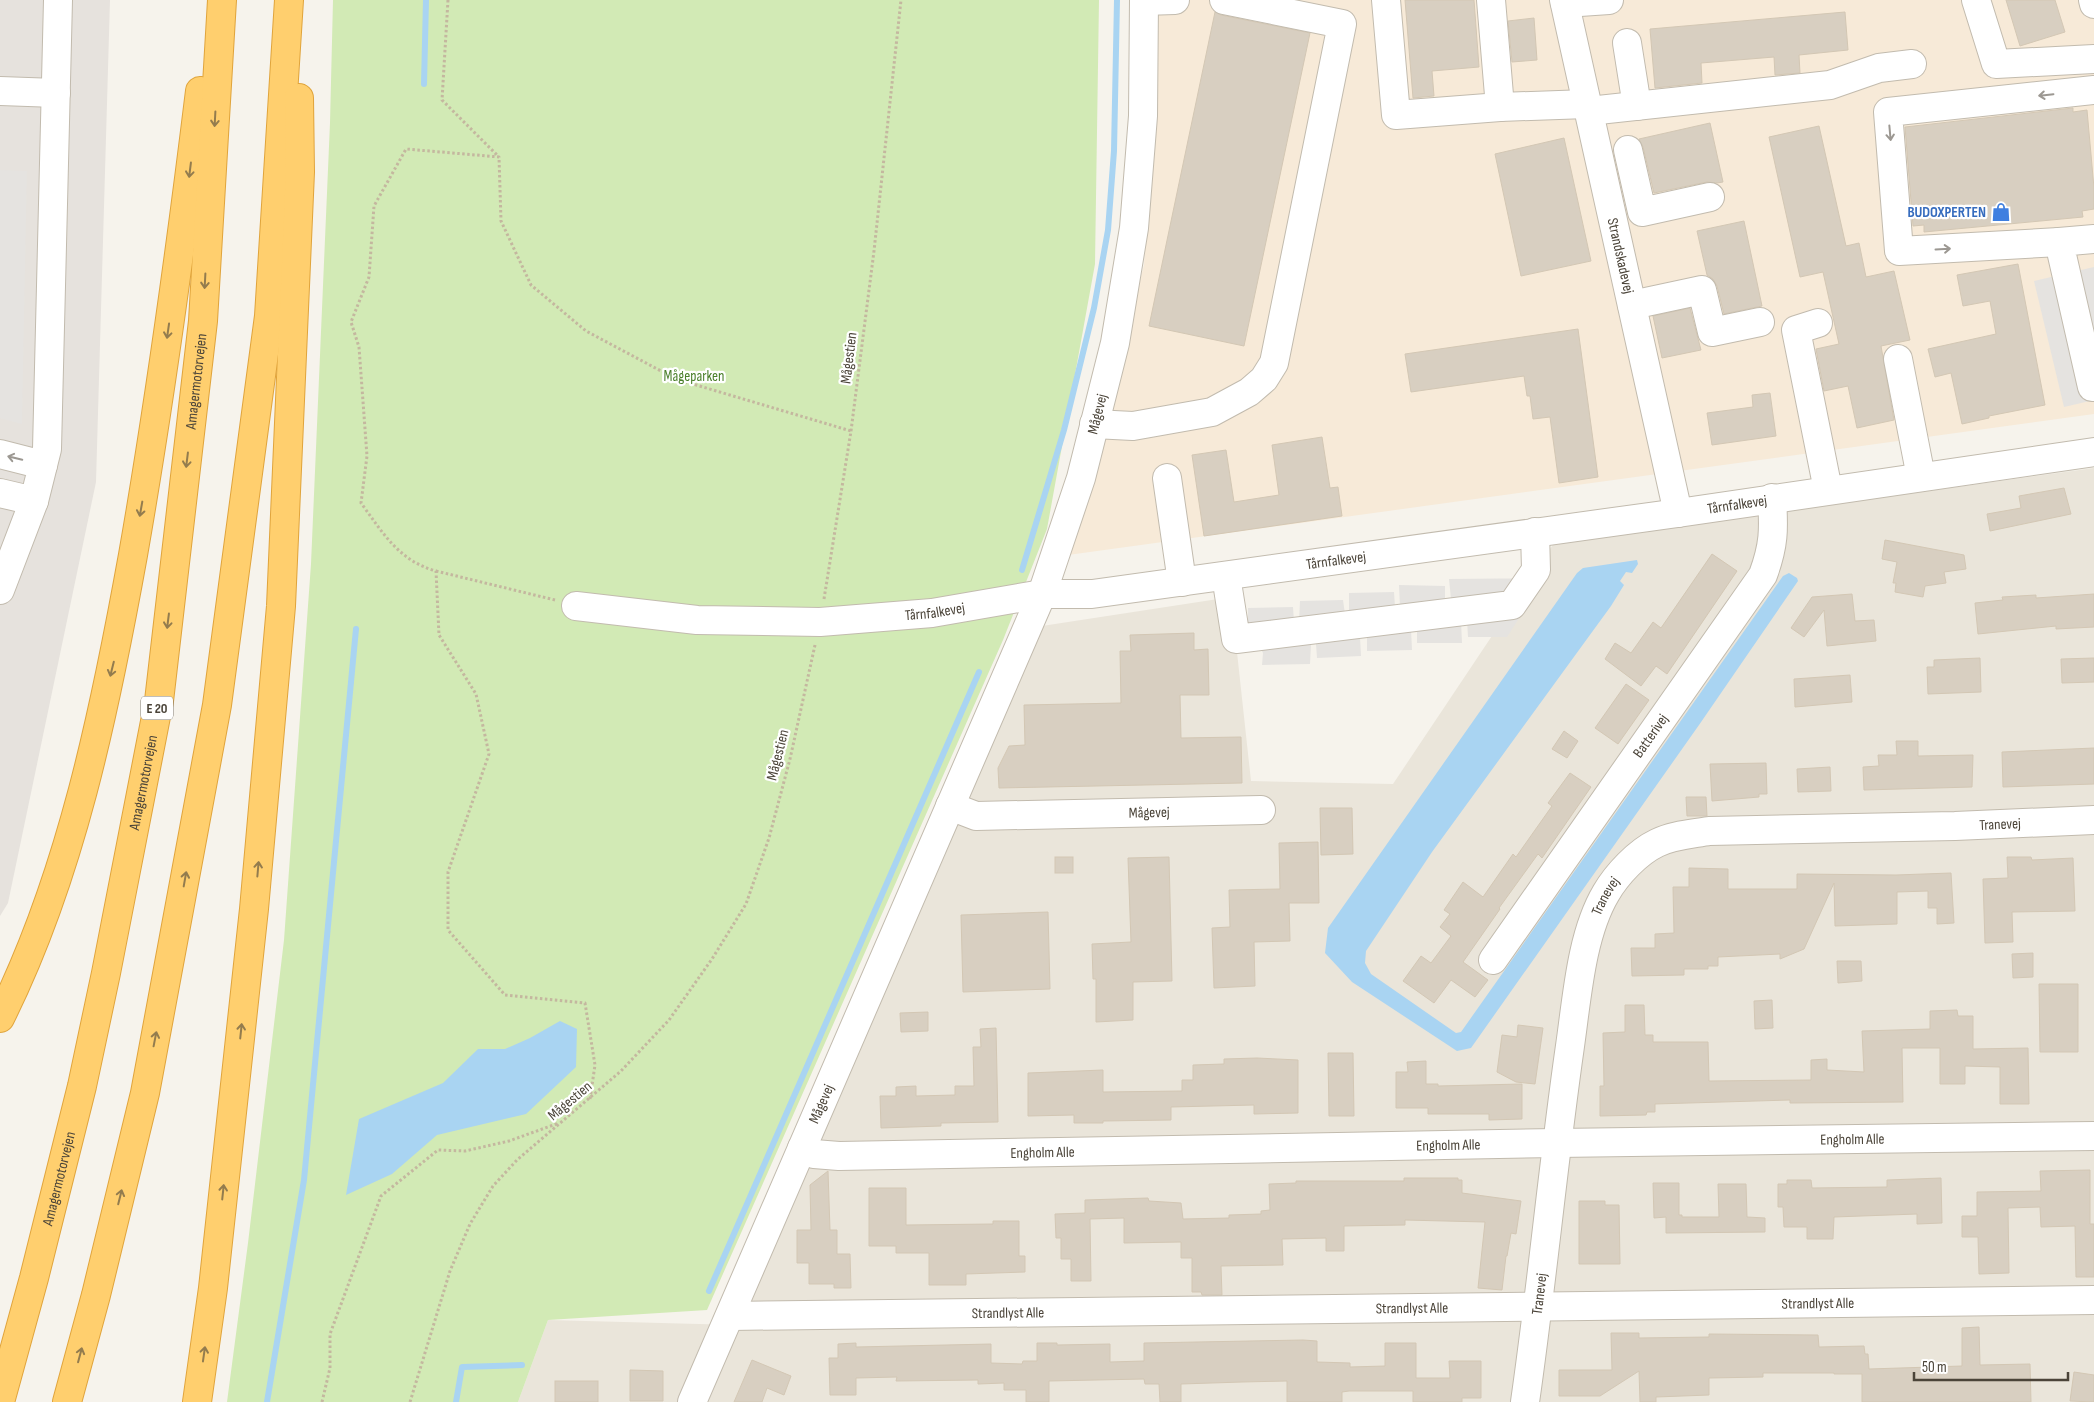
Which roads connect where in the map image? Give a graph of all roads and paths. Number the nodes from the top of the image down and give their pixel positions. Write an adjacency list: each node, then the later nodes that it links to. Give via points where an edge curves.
1 (58, 0): 23 (street)
2 (211, 0): 63 (highway, one-way to 63, via 156,422 115,655 75,819 40,926)
3 (222, 0): 72 (highway, Amagermotorvejen / E 20, one-way to 72, via 203,321 159,701 82,1086)
4 (289, 0): 73 (highway, one-way to 4, via 145,1093 217,705 269,316)
5 (297, 0): 74 (highway, one-way to 5, via 213,1288 252,929 281,606 300,172)
6 (448, 0): 28 (path, via 442,100)
7 (901, 0): 40 (path, Mågestien)
8 (1144, 0): 9 (street); 39 (street, Mågevej, via 1143,116 1134,228 1115,342)
9 (1175, 0)
10 (1224, 0): 39 (street, via 1342,24 1274,363 1264,379 1249,392 1212,412 1133,426)
11 (1386, 0): 25 (street, via 1396,115)
12 (1491, 0): 25 (street)
13 (1609, 0): 16 (street)
14 (1976, 0): 19 (street, via 1996,64)
15 (2093, 0): 17 (street)
16 (1564, 2): 26 (street, Strandskadevej)
17 (2094, 4)
18 (1627, 43): 24 (street)
19 (2094, 59)
20 (1912, 64): 24 (street, via 1879,68 1830,85)
21 (0, 90): 23 (street)
22 (2094, 90): 33 (street, one-way to 33, via 1888,112 1899,251)
23 (56, 92): 43 (street, via 47,449)
24 (1637, 106): 26 (street)
25 (1500, 107): 26 (street)
26 (1588, 107): 30 (street, Strandskadevej)
27 (1628, 150): 29 (street)
28 (499, 157): 40 (path, via 501,221 531,285 586,331 676,379); 52 (path, via 406,149 374,206 369,277 351,322 359,346 368,456 361,503 391,544 419,566)
29 (1634, 178): 30 (street); 31 (street, via 1642,212)
30 (1606, 185): 34 (street, Strandskadevej)
31 (1710, 197)
32 (2094, 239): 33 (street)
33 (2060, 242): 38 (street)
34 (1632, 305): 35 (street, via 1702,290 1712,332); 50 (street, Strandskadevej)
35 (1760, 322)
36 (1818, 323): 46 (street, via 1796,330)
37 (1898, 359): 44 (street)
38 (2094, 387)
39 (1094, 424): 56 (street, Mågevej, via 1081,478)
40 (851, 431): 58 (path, Mågestien)
41 (2094, 452): 44 (street, Tårnfalkevej)
42 (0, 454): 43 (street, one-way to 42)
43 (43, 465): 49 (street)
44 (1921, 477): 46 (street, Tårnfalkevej)
45 (1167, 478): 54 (street)
46 (1828, 490): 48 (street, Tårnfalkevej)
47 (0, 493): 49 (street)
48 (1772, 498): 50 (street, Tårnfalkevej); 62 (street, Batterivej, via 1774,531 1763,575)
49 (34, 501): 55 (street)
50 (1678, 513): 51 (street, Tårnfalkevej)
51 (1535, 532): 53 (street, Tårnfalkevej); 53 (street, via 1536,570 1512,605 1236,639)
52 (436, 570): 57 (path); 64 (path, via 439,635 476,694 489,754 448,872 448,930 505,994 584,1003 595,1065)
53 (1226, 576): 54 (street, Tårnfalkevej)
54 (1182, 582): 56 (street, Tårnfalkevej, via 1092,594)
55 (0, 590)
56 (1042, 594): 58 (street, Tårnfalkevej, via 932,613); 59 (street, Mågevej)
57 (576, 606): 58 (street, Tårnfalkevej, via 698,620)
58 (820, 622): 64 (path, Mågestien, via 774,821 746,904 669,1020)
59 (950, 806): 60 (street, Mågevej, via 976,816); 68 (street, Mågevej)
60 (1261, 810)
61 (2094, 820): 67 (street, Tranevej, via 1709,831 1657,843 1639,856 1606,892 1594,918 1579,984)
62 (1493, 960)
63 (0, 1018)
64 (590, 1099): 65 (path, Mågestien)
65 (563, 1122): 75 (path, via 509,1141 465,1151 438,1150 381,1196 330,1334 330,1368); 76 (path, Mågestien, via 517,1160 493,1186 470,1224 450,1272)
66 (2094, 1136): 67 (street, Engholm Alle)
67 (1557, 1143): 68 (street, Engholm Alle, via 839,1156 814,1154); 70 (street, Tranevej)
68 (802, 1148): 71 (street, Mågevej)
69 (2094, 1300): 70 (street, Strandlyst Alle)
70 (1539, 1306): 71 (street, Strandlyst Alle); 78 (street, Tranevej)
71 (730, 1316): 77 (street, Mågevej)
72 (0, 1402)
73 (68, 1402)
74 (197, 1402)
75 (322, 1402)
76 (410, 1402)
77 (692, 1402)
78 (1525, 1402)

